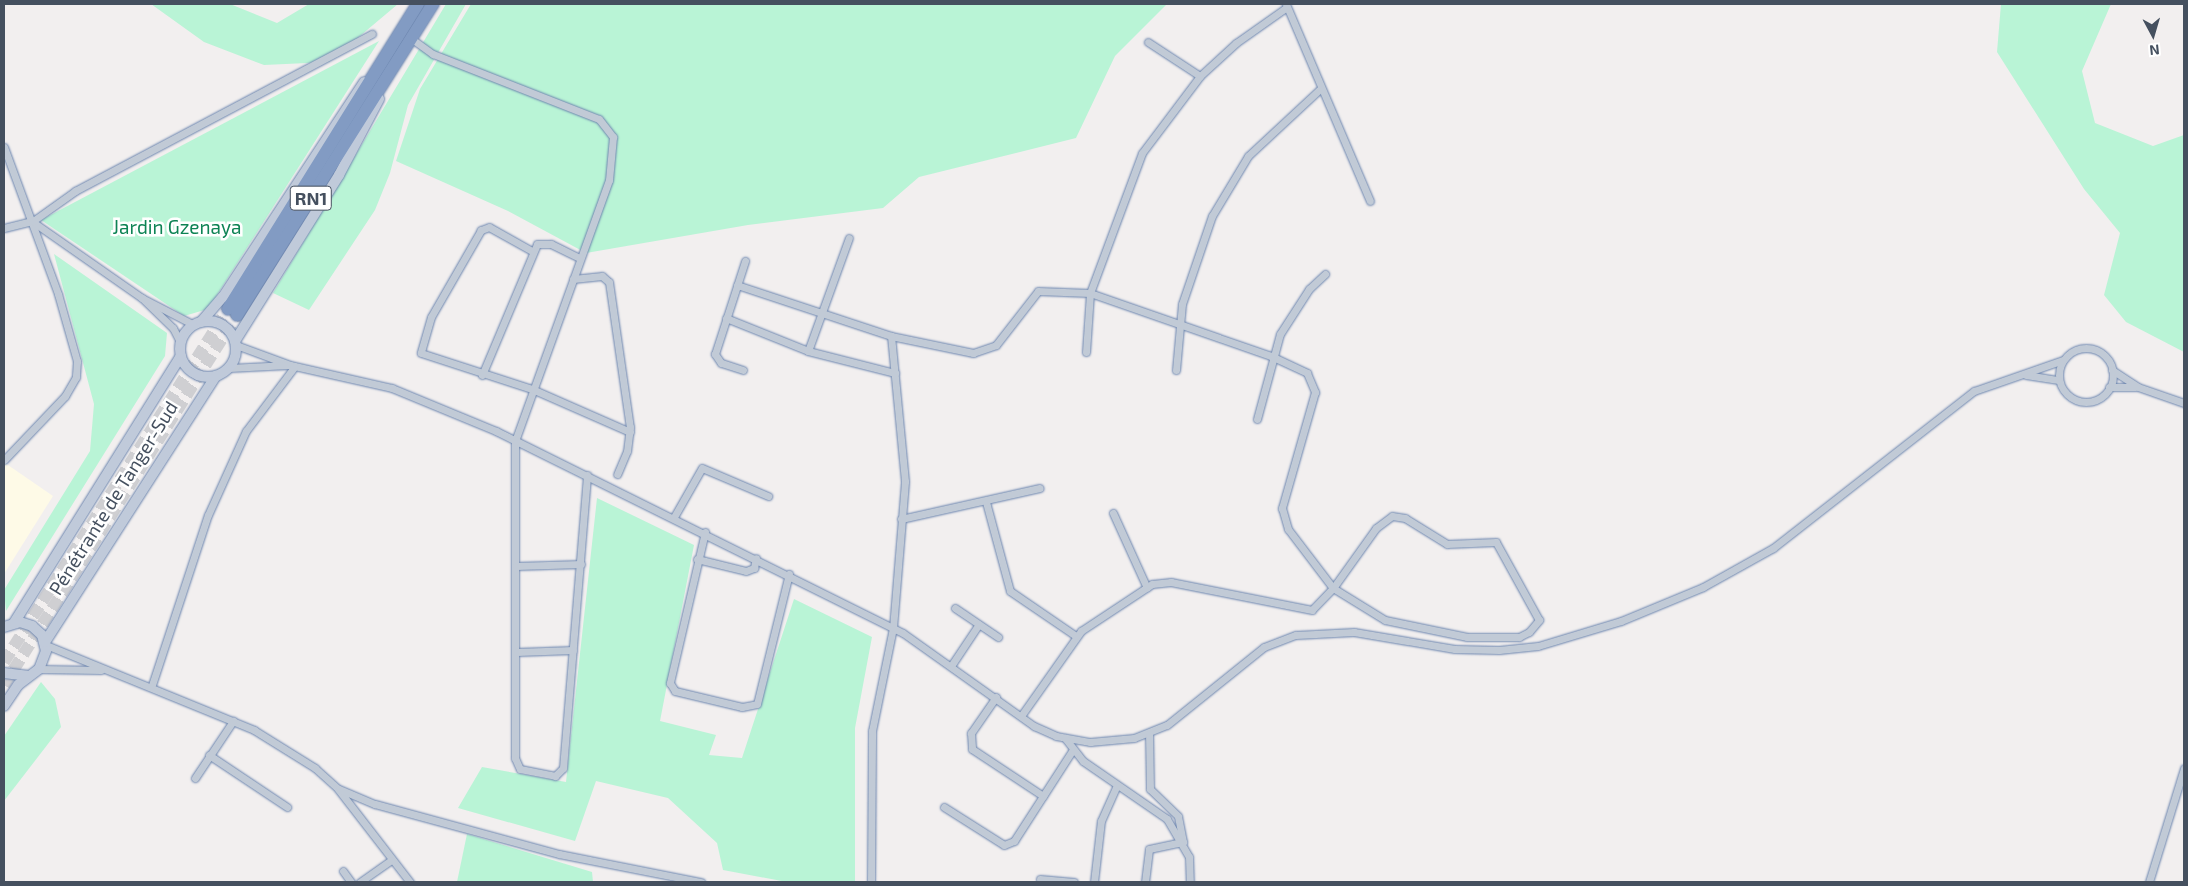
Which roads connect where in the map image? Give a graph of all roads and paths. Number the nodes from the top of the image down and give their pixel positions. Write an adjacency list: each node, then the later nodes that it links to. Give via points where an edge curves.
1 (418, 4): 7 (highway, RN1)
2 (433, 4): 5 (highway, RN1)
3 (1286, 6): 8 (street, via 1236,43); 10 (street)
4 (372, 34): 13 (street, via 75,191)
5 (412, 40): 9 (highway, RN1); 17 (street, via 433,54 593,116 608,127 613,142 611,171)
6 (1148, 42): 8 (street)
7 (372, 74): 9 (highway, RN1, via 233,312); 27 (street, via 310,158 223,296)
8 (1200, 76): 22 (street, via 1142,153)
9 (386, 81): 30 (street, via 350,157)
10 (1320, 89): 12 (street); 26 (street, via 1278,124 1237,174 1202,242)
11 (4, 147): 13 (street)
12 (1370, 202)
13 (33, 221): 14 (street); 23 (street); 53 (street, via 71,338 76,377 66,396)
14 (4, 228)
15 (848, 238): 24 (street)
16 (532, 251): 17 (street, via 544,243); 42 (street); 42 (street, via 483,228 431,317 421,353)
17 (580, 258): 20 (street)
18 (745, 261): 21 (street)
19 (1325, 274): 34 (street, via 1290,315)
20 (573, 279): 48 (street); 51 (street, via 600,276 608,280)
21 (738, 285): 24 (street); 25 (street)
22 (1090, 293): 26 (street); 28 (street, via 1038,291 989,351 973,353); 32 (street)
23 (142, 298): 27 (street); 29 (street, via 173,328)
24 (821, 313): 28 (street); 31 (street)
25 (726, 318): 31 (street); 38 (street, via 715,354 720,363)
26 (1179, 322): 34 (street); 39 (street)
27 (197, 324): 29 (street); 30 (street, via 220,323)
28 (891, 336): 41 (street)
29 (180, 342): 33 (street)
30 (236, 343): 36 (street); 37 (street)
31 (808, 351): 41 (street)
32 (1086, 352)
33 (181, 356): 44 (street, via 198,376); 71 (street, Pénétrante de Tanger-Sud)
34 (1271, 356): 50 (street); 69 (street, via 1307,374 1315,392 1282,508 1288,529)
35 (2064, 360): 40 (street, via 2078,349 2095,349); 43 (street); 45 (street)
36 (293, 365): 37 (street); 52 (street, via 392,388); 84 (street, via 246,431 212,506)
37 (229, 368): 44 (street)
38 (743, 370)
39 (1176, 370)
40 (2112, 370): 46 (street); 47 (street)
41 (895, 373): 61 (street, via 904,460)
42 (482, 374): 48 (street)
43 (2021, 374): 45 (street); 89 (street, via 1974,391 1948,408 1837,502 1773,548 1657,607 1586,633 1516,649 1455,649 1354,632 1296,635 1264,647 1186,713)
44 (216, 376): 76 (street, Pénétrante de Tanger-Sud)
45 (2059, 380): 46 (street, via 2066,392 2079,400 2096,399)
46 (2109, 387): 47 (street)
47 (2138, 387): 49 (street)
48 (532, 389): 51 (street); 52 (street)
49 (2184, 403)
50 (1257, 419)
51 (630, 432): 54 (street)
52 (516, 441): 55 (street); 66 (street)
53 (4, 460)
54 (617, 474)
55 (587, 475): 60 (street); 65 (street)
56 (1040, 488): 58 (street)
57 (768, 496): 60 (street, via 702,468)
58 (986, 502): 61 (street); 74 (street, via 1010,591)
59 (1113, 513): 68 (street)
60 (674, 517): 62 (street)
61 (901, 519): 73 (street)
62 (705, 532): 63 (street); 64 (street)
63 (697, 558): 64 (street, via 746,571 754,568); 67 (street, via 672,687 742,707 753,707 759,700)
64 (756, 558): 67 (street)
65 (581, 564): 66 (street); 77 (street)
66 (516, 566): 78 (street)
67 (789, 574): 73 (street)
68 (1147, 588): 69 (street, via 1171,582 1301,612 1316,609); 74 (street)
69 (1333, 588): 69 (street, via 1376,528 1400,515 1447,544 1496,542 1539,620 1523,636 1467,637 1385,620)
70 (954, 608): 72 (street)
71 (8, 624): 76 (street, via 32,626)
72 (979, 624): 75 (street); 79 (street)
73 (893, 628): 79 (street); 108 (street, via 872,731)
74 (1076, 636): 87 (street)
75 (998, 637)
76 (46, 643): 80 (street, Pénétrante de Tanger-Sud); 81 (street)
77 (573, 650): 78 (street); 78 (street, via 563,768 554,776 516,765)
78 (517, 652)
79 (951, 666): 85 (street)
80 (39, 668): 81 (street); 83 (street)
81 (102, 670): 84 (street)
82 (4, 673): 83 (street)
83 (28, 676): 86 (street)
84 (152, 685): 88 (street)
85 (996, 697): 87 (street); 97 (street, via 971,733 972,748)
86 (4, 706)
87 (1021, 716): 90 (street)
88 (233, 721): 92 (street); 96 (street, via 308,764)
89 (1149, 734): 90 (street, via 1114,742); 100 (street, via 1150,789 1178,816)
90 (1064, 738): 91 (street)
91 (1072, 751): 95 (street); 97 (street)
92 (209, 755): 94 (street); 98 (street)
93 (2184, 768): 113 (street)
94 (195, 778)
95 (1117, 785): 100 (street, via 1167,819); 110 (street, via 1101,820)
96 (338, 789): 101 (street); 107 (street, via 375,804 559,854)
97 (1042, 796): 99 (street, via 1014,841 1004,845)
98 (287, 807)
99 (944, 807)
100 (1183, 842): 111 (street, via 1149,849); 112 (street)
101 (391, 860): 105 (street); 106 (street)
102 (343, 871): 104 (street)
103 (1040, 879): 109 (street)
104 (351, 882)
105 (360, 882)
106 (410, 882)
107 (695, 882)
108 (871, 882)
109 (1074, 882)
110 (1094, 882)
111 (1145, 882)
112 (1190, 882)
113 (2148, 882)

